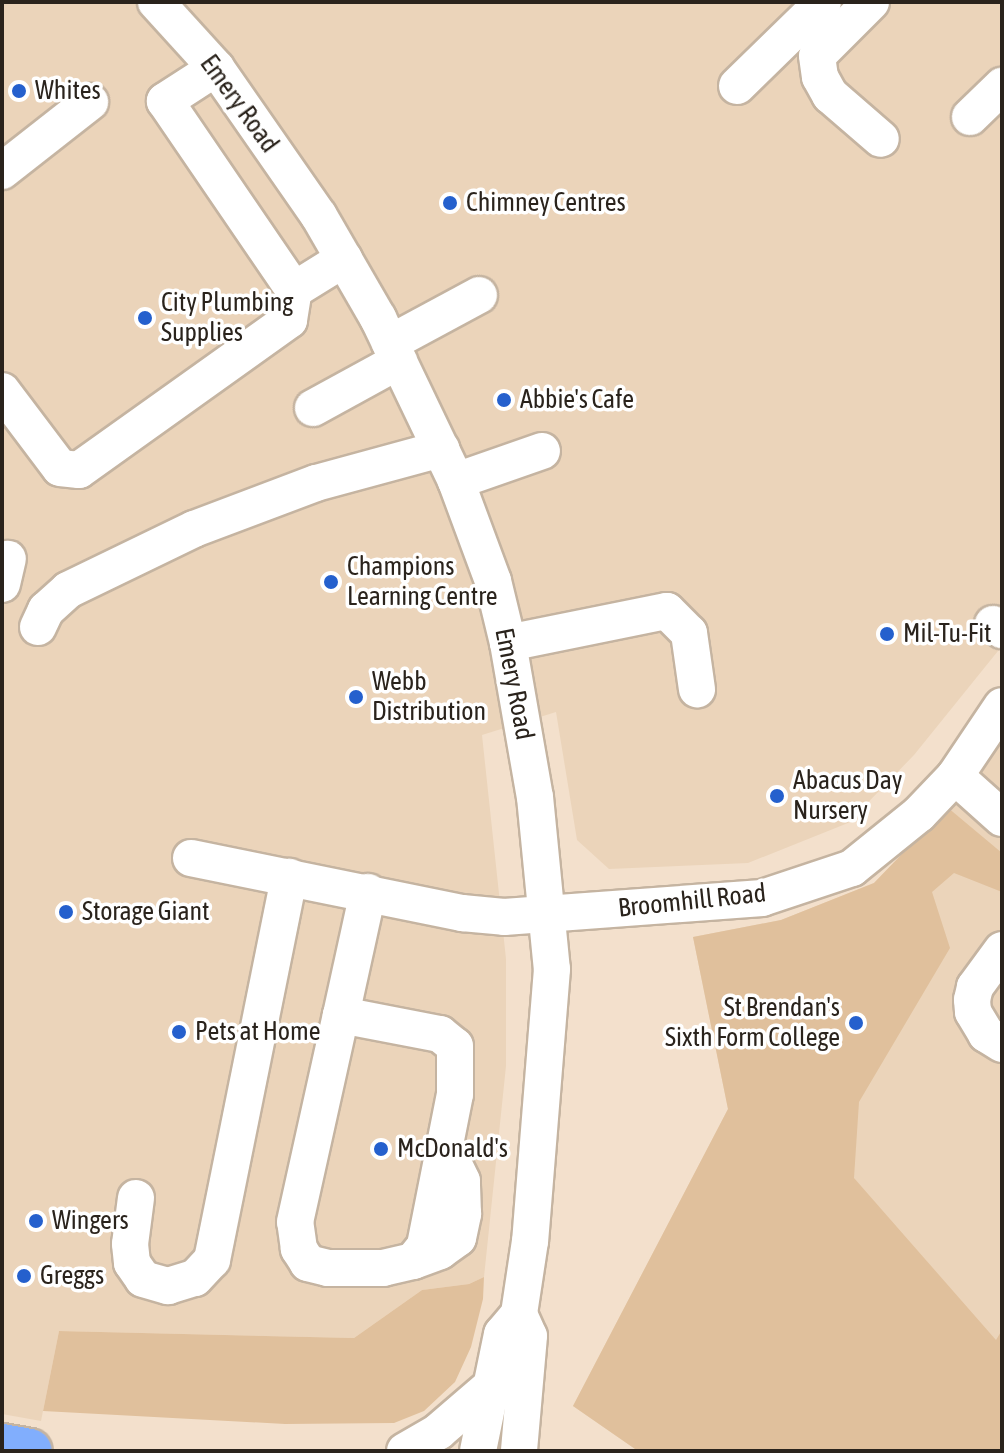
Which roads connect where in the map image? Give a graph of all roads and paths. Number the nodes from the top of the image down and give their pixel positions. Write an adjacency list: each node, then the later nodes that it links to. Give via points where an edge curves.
1 (156, 2): 4 (street, Emery Road)
2 (823, 2): 5 (street)
3 (871, 2): 9 (street, via 817,56 830,95)
4 (216, 68): 11 (street, Emery Road); 12 (street, via 165,101)
5 (737, 86)
6 (1002, 86): 8 (street)
7 (90, 102): 10 (street)
8 (970, 117)
9 (881, 139)
10 (2, 171)
11 (344, 259): 12 (street); 14 (street, Emery Road)
12 (294, 290): 15 (street, via 289,320 79,470 60,468)
13 (479, 295): 14 (street)
14 (395, 352): 16 (street); 18 (street, Emery Road)
15 (2, 391)
16 (313, 408)
17 (542, 451): 18 (street)
18 (449, 465): 19 (street, via 316,483 194,529 68,590 46,610); 20 (street, Emery Road, via 493,581)
19 (38, 627)
20 (508, 643): 21 (street, via 667,611 689,633); 28 (street, Emery Road, via 535,797)
21 (697, 689)
22 (1002, 706): 23 (street, Broomhill Road)
23 (955, 776): 24 (street); 28 (street, Broomhill Road, via 919,814 852,868 762,898)
24 (1002, 818)
25 (191, 858): 26 (street, Broomhill Road)
26 (289, 877): 27 (street, Broomhill Road); 32 (street, via 212,1260 195,1278 168,1286 143,1279 132,1263 130,1244)
27 (368, 892): 28 (street, Broomhill Road, via 462,913); 30 (street)
28 (545, 915): 33 (street, Emery Road, via 551,982)
29 (1002, 950): 31 (street, via 975,987 972,1000 986,1034)
30 (341, 1015): 30 (street, via 295,1222 299,1249 308,1263 328,1268 369,1269 413,1261 458,1238 463,1214 462,1181 445,1147 455,1094 455,1046 440,1034)
31 (1002, 1044)
32 (136, 1198)
33 (519, 1314): 34 (street, Emery Road, via 502,1334); 35 (street, Emery Road, via 529,1336)
34 (489, 1388): 38 (street, via 439,1431); 39 (street, Emery Road)
35 (520, 1433): 40 (street)
36 (2, 1446): 37 (highway)
37 (30, 1451)
38 (405, 1451)
39 (478, 1451)
40 (538, 1451)

